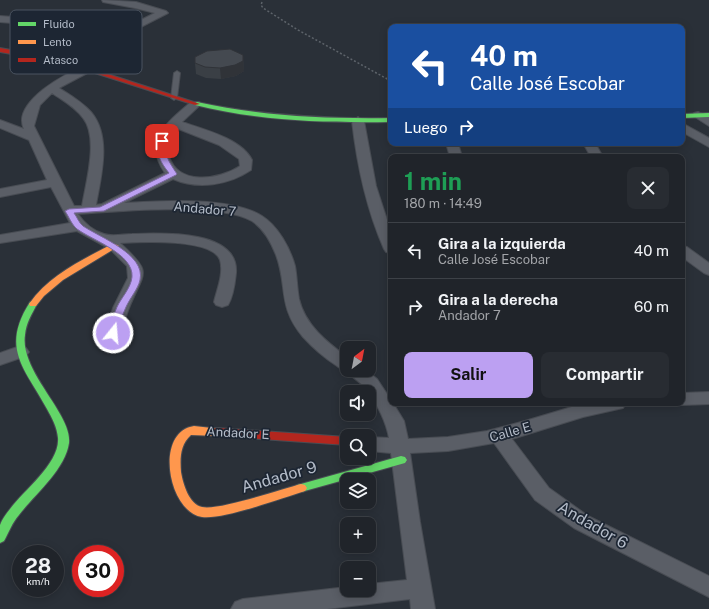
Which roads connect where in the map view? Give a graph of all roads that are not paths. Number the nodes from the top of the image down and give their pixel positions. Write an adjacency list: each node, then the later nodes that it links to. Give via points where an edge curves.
1 (106, 0): 4 (street, via 163,13)
2 (0, 18): 3 (street)
3 (10, 19)
4 (142, 23)
5 (0, 50): 6 (street)
6 (10, 51)
7 (177, 72): 11 (lane)
8 (79, 74): 10 (street)
9 (103, 74): 11 (street)
10 (52, 88): 21 (street, via 34,102 29,114 28,126); 26 (street, via 82,110 95,128)
11 (174, 98): 12 (street)
12 (195, 104): 16 (street, via 254,114); 19 (street)
13 (703, 115): 14 (street); 17 (street)
14 (685, 116)
15 (388, 120): 16 (street)
16 (358, 121): 30 (street, via 363,161 380,225)
17 (709, 122)
18 (0, 124): 21 (street)
19 (174, 124): 23 (street, via 162,141 161,151); 23 (street, via 238,151 246,161 246,167 232,177 218,180 191,179)
20 (685, 129): 22 (street)
21 (34, 138): 24 (street)
22 (709, 143)
23 (173, 174): 26 (street)
24 (56, 182): 25 (street); 27 (street)
25 (0, 193)
26 (95, 209): 27 (street, Andador 7); 38 (street, Andador 7, via 194,207 236,211 256,217 278,242 287,266 293,304 300,319 319,344)
27 (69, 211): 28 (street)
28 (79, 226): 29 (street); 31 (street)
29 (0, 239)
30 (388, 242)
31 (109, 243): 34 (street, via 149,237 187,240 216,248 224,254 228,264 228,277); 35 (street, via 134,265 136,278 121,308); 36 (street, via 35,300 24,316 19,334)
32 (685, 252): 33 (street)
33 (709, 270)
34 (222, 302)
35 (113, 333)
36 (20, 352): 37 (street); 48 (street, via 63,431 62,447 53,464 9,518)
37 (0, 358)
38 (340, 359)
39 (364, 377): 46 (street, via 371,383 395,422)
40 (685, 398): 41 (street)
41 (709, 398)
42 (597, 406): 43 (street, Calle E)
43 (499, 435): 46 (street, Calle E); 49 (street, Andador 6, via 547,498 581,522)
44 (340, 440): 47 (street, Andador E, via 188,431 177,440)
45 (376, 446): 46 (street)
46 (400, 454): 47 (street, Andador 9, via 220,510 198,511 187,504); 50 (street)
47 (178, 485)
48 (0, 538)
49 (709, 587)
50 (421, 598): 51 (street)
51 (243, 609)

